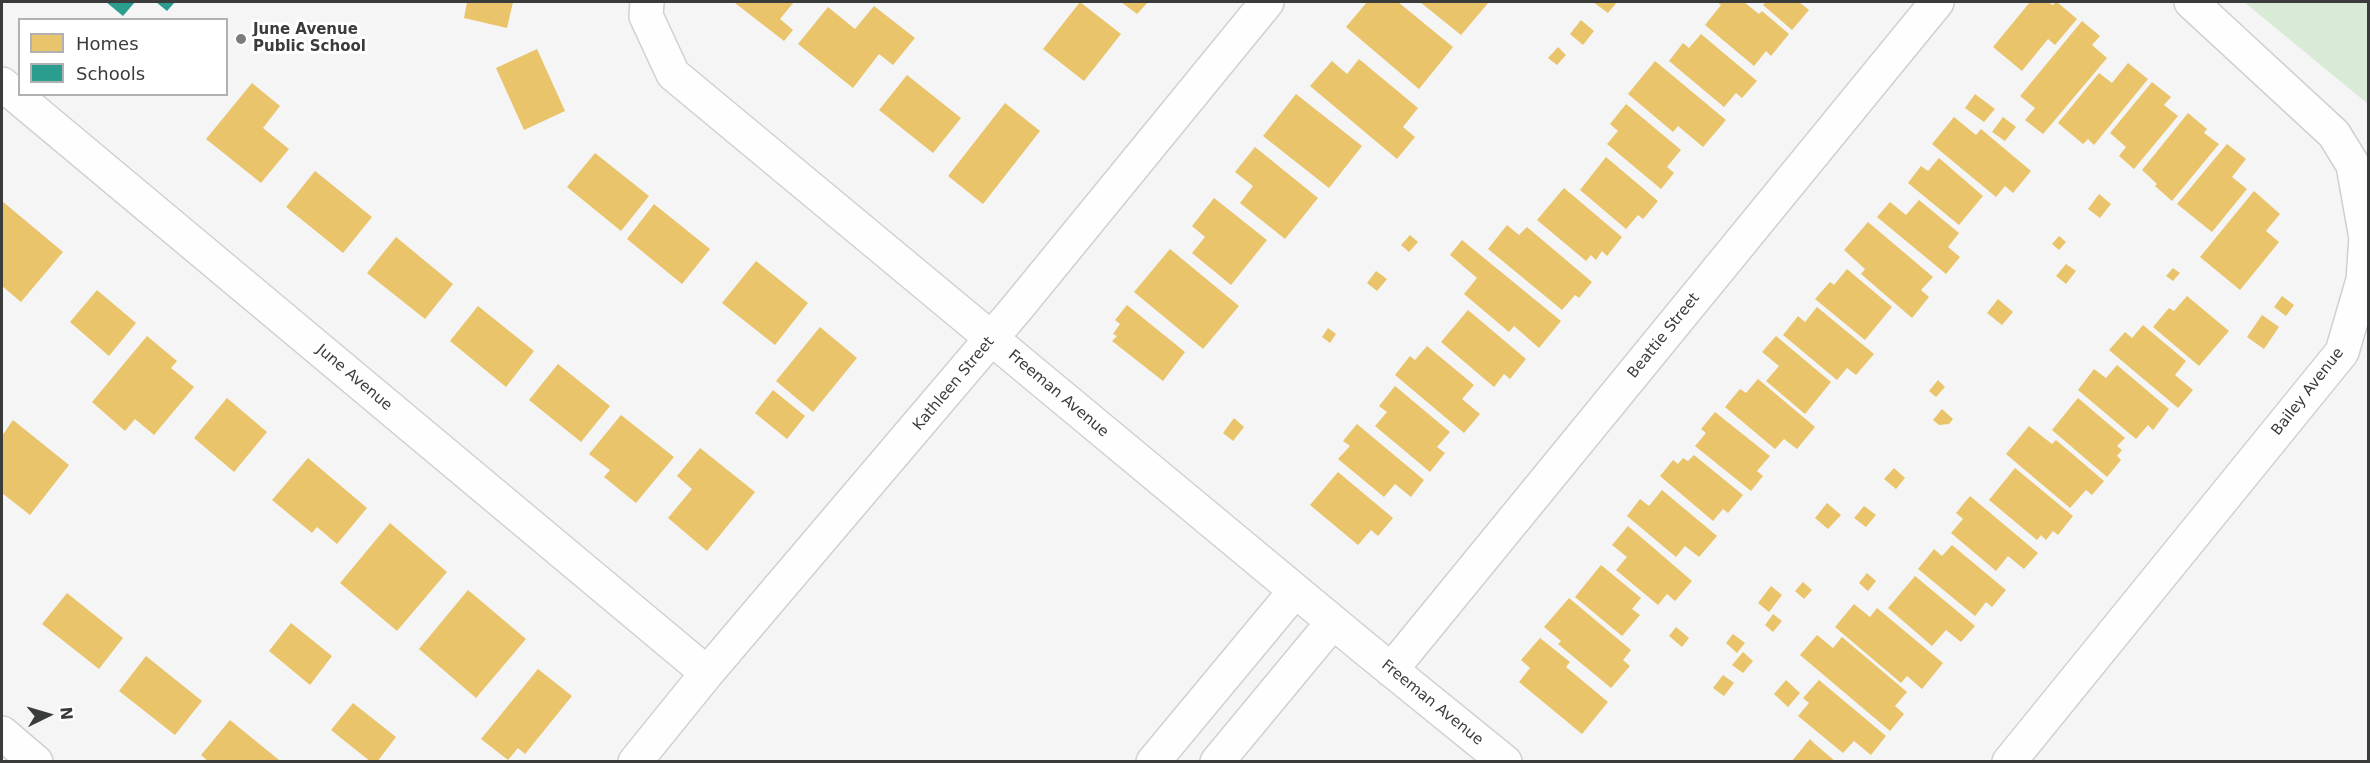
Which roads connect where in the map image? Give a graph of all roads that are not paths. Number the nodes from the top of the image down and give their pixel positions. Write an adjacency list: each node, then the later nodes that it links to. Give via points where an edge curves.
1 (647, 2): 6 (street, Freeman Avenue, via 646,16 673,75)
2 (1267, 2): 6 (street, Kathleen Street)
3 (1936, 2): 9 (street, Beattie Street)
4 (2191, 2): 17 (street, Bailey Avenue, via 2334,134 2353,165 2366,238 2363,280 2342,352)
5 (2, 84): 10 (street, June Avenue)
6 (992, 340): 7 (street, Freeman Avenue); 10 (street, Kathleen Street)
7 (1295, 591): 8 (street, Freeman Avenue); 14 (street)
8 (1333, 622): 9 (street, Freeman Avenue); 15 (street)
9 (1391, 670): 16 (street, Freeman Avenue)
10 (706, 673): 13 (street, Kathleen Street)
11 (2, 733): 12 (street)
12 (36, 762)
13 (635, 762)
14 (1153, 762)
15 (1216, 762)
16 (1505, 762)
17 (2009, 762)

